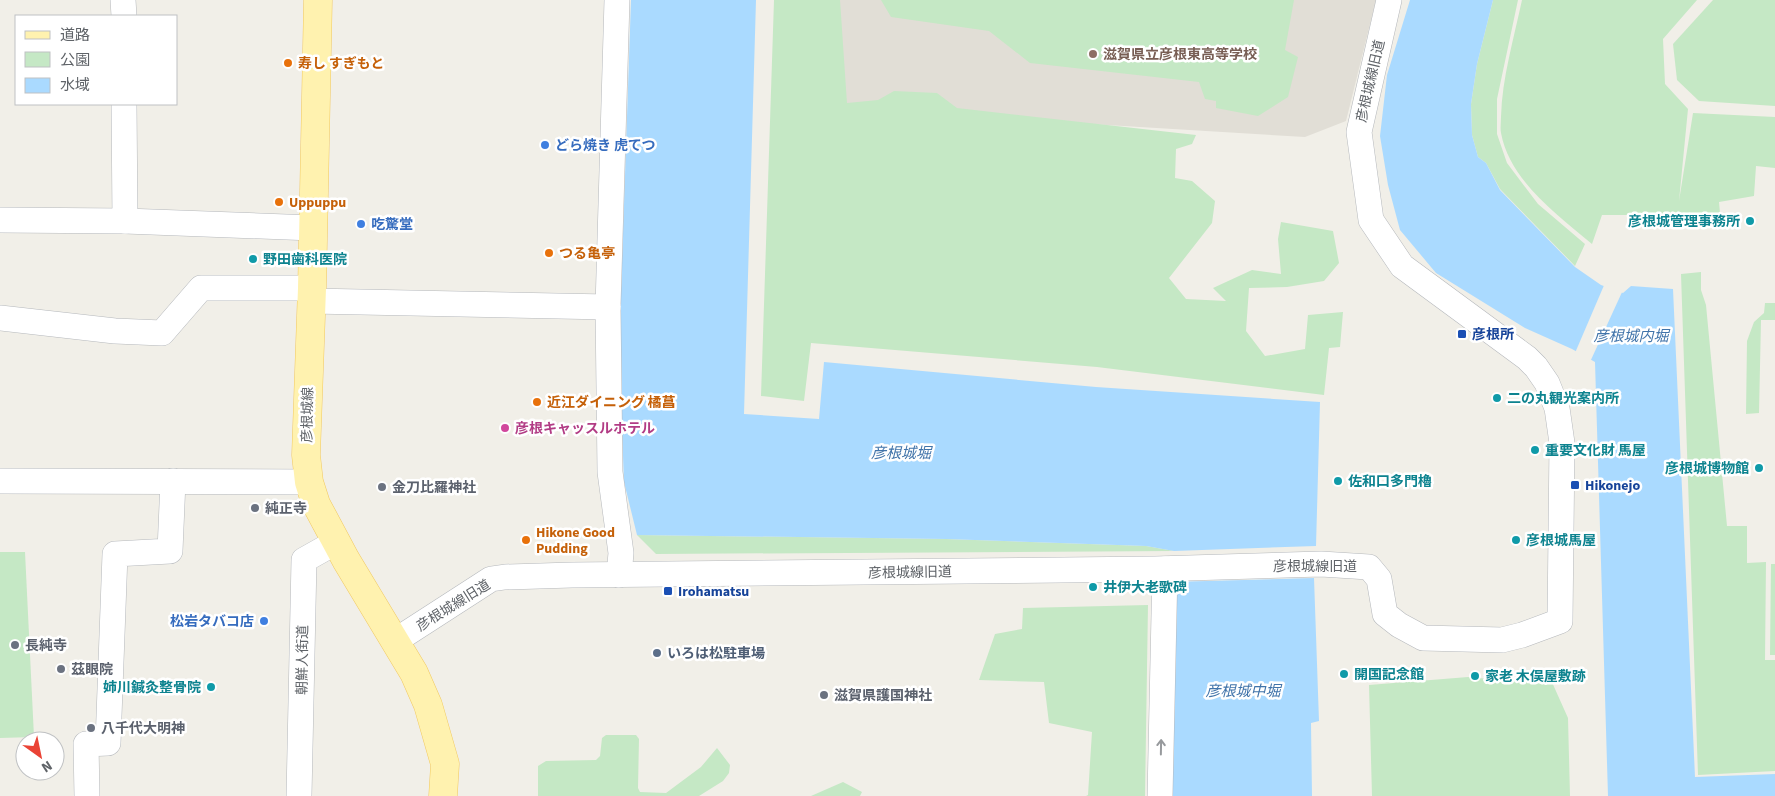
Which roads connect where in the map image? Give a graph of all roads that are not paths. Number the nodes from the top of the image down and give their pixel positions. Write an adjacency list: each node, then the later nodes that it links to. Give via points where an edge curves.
1 (124, 0): 5 (street)
2 (318, 0): 9 (main road, 彦根城線)
3 (617, 0): 11 (street)
4 (1389, 0): 17 (street, 彦根城線旧道, via 1358,132 1371,220 1402,266 1527,358 1547,383 1557,408 1562,443 1560,621 1502,640 1423,638 1398,626 1385,614 1379,579 1369,567 1321,564)
5 (124, 15)
6 (124, 105): 8 (street)
7 (0, 220): 8 (street)
8 (125, 221): 9 (street)
9 (313, 228): 10 (main road, 彦根城線)
10 (312, 294): 11 (street); 12 (street, via 201,288 162,333); 15 (main road, 彦根城線, via 306,446)
11 (608, 307): 18 (street, via 610,472 621,552)
12 (0, 318)
13 (0, 481): 14 (street)
14 (173, 481): 15 (street); 20 (street, via 170,551 115,554 108,744 86,744)
15 (309, 482): 16 (main road, 彦根城線, via 316,504)
16 (336, 542): 19 (main road, 彦根城線); 21 (street, 朝鮮人街道, via 304,560)
17 (1165, 568): 18 (street, 彦根城線旧道); 23 (street, one-way to 17)
18 (619, 575): 19 (street, 彦根城線旧道, via 491,579)
19 (395, 641): 22 (main road, 彦根城線, via 428,705 445,764)
20 (87, 796)
21 (299, 796)
22 (443, 796)
23 (1160, 796)

